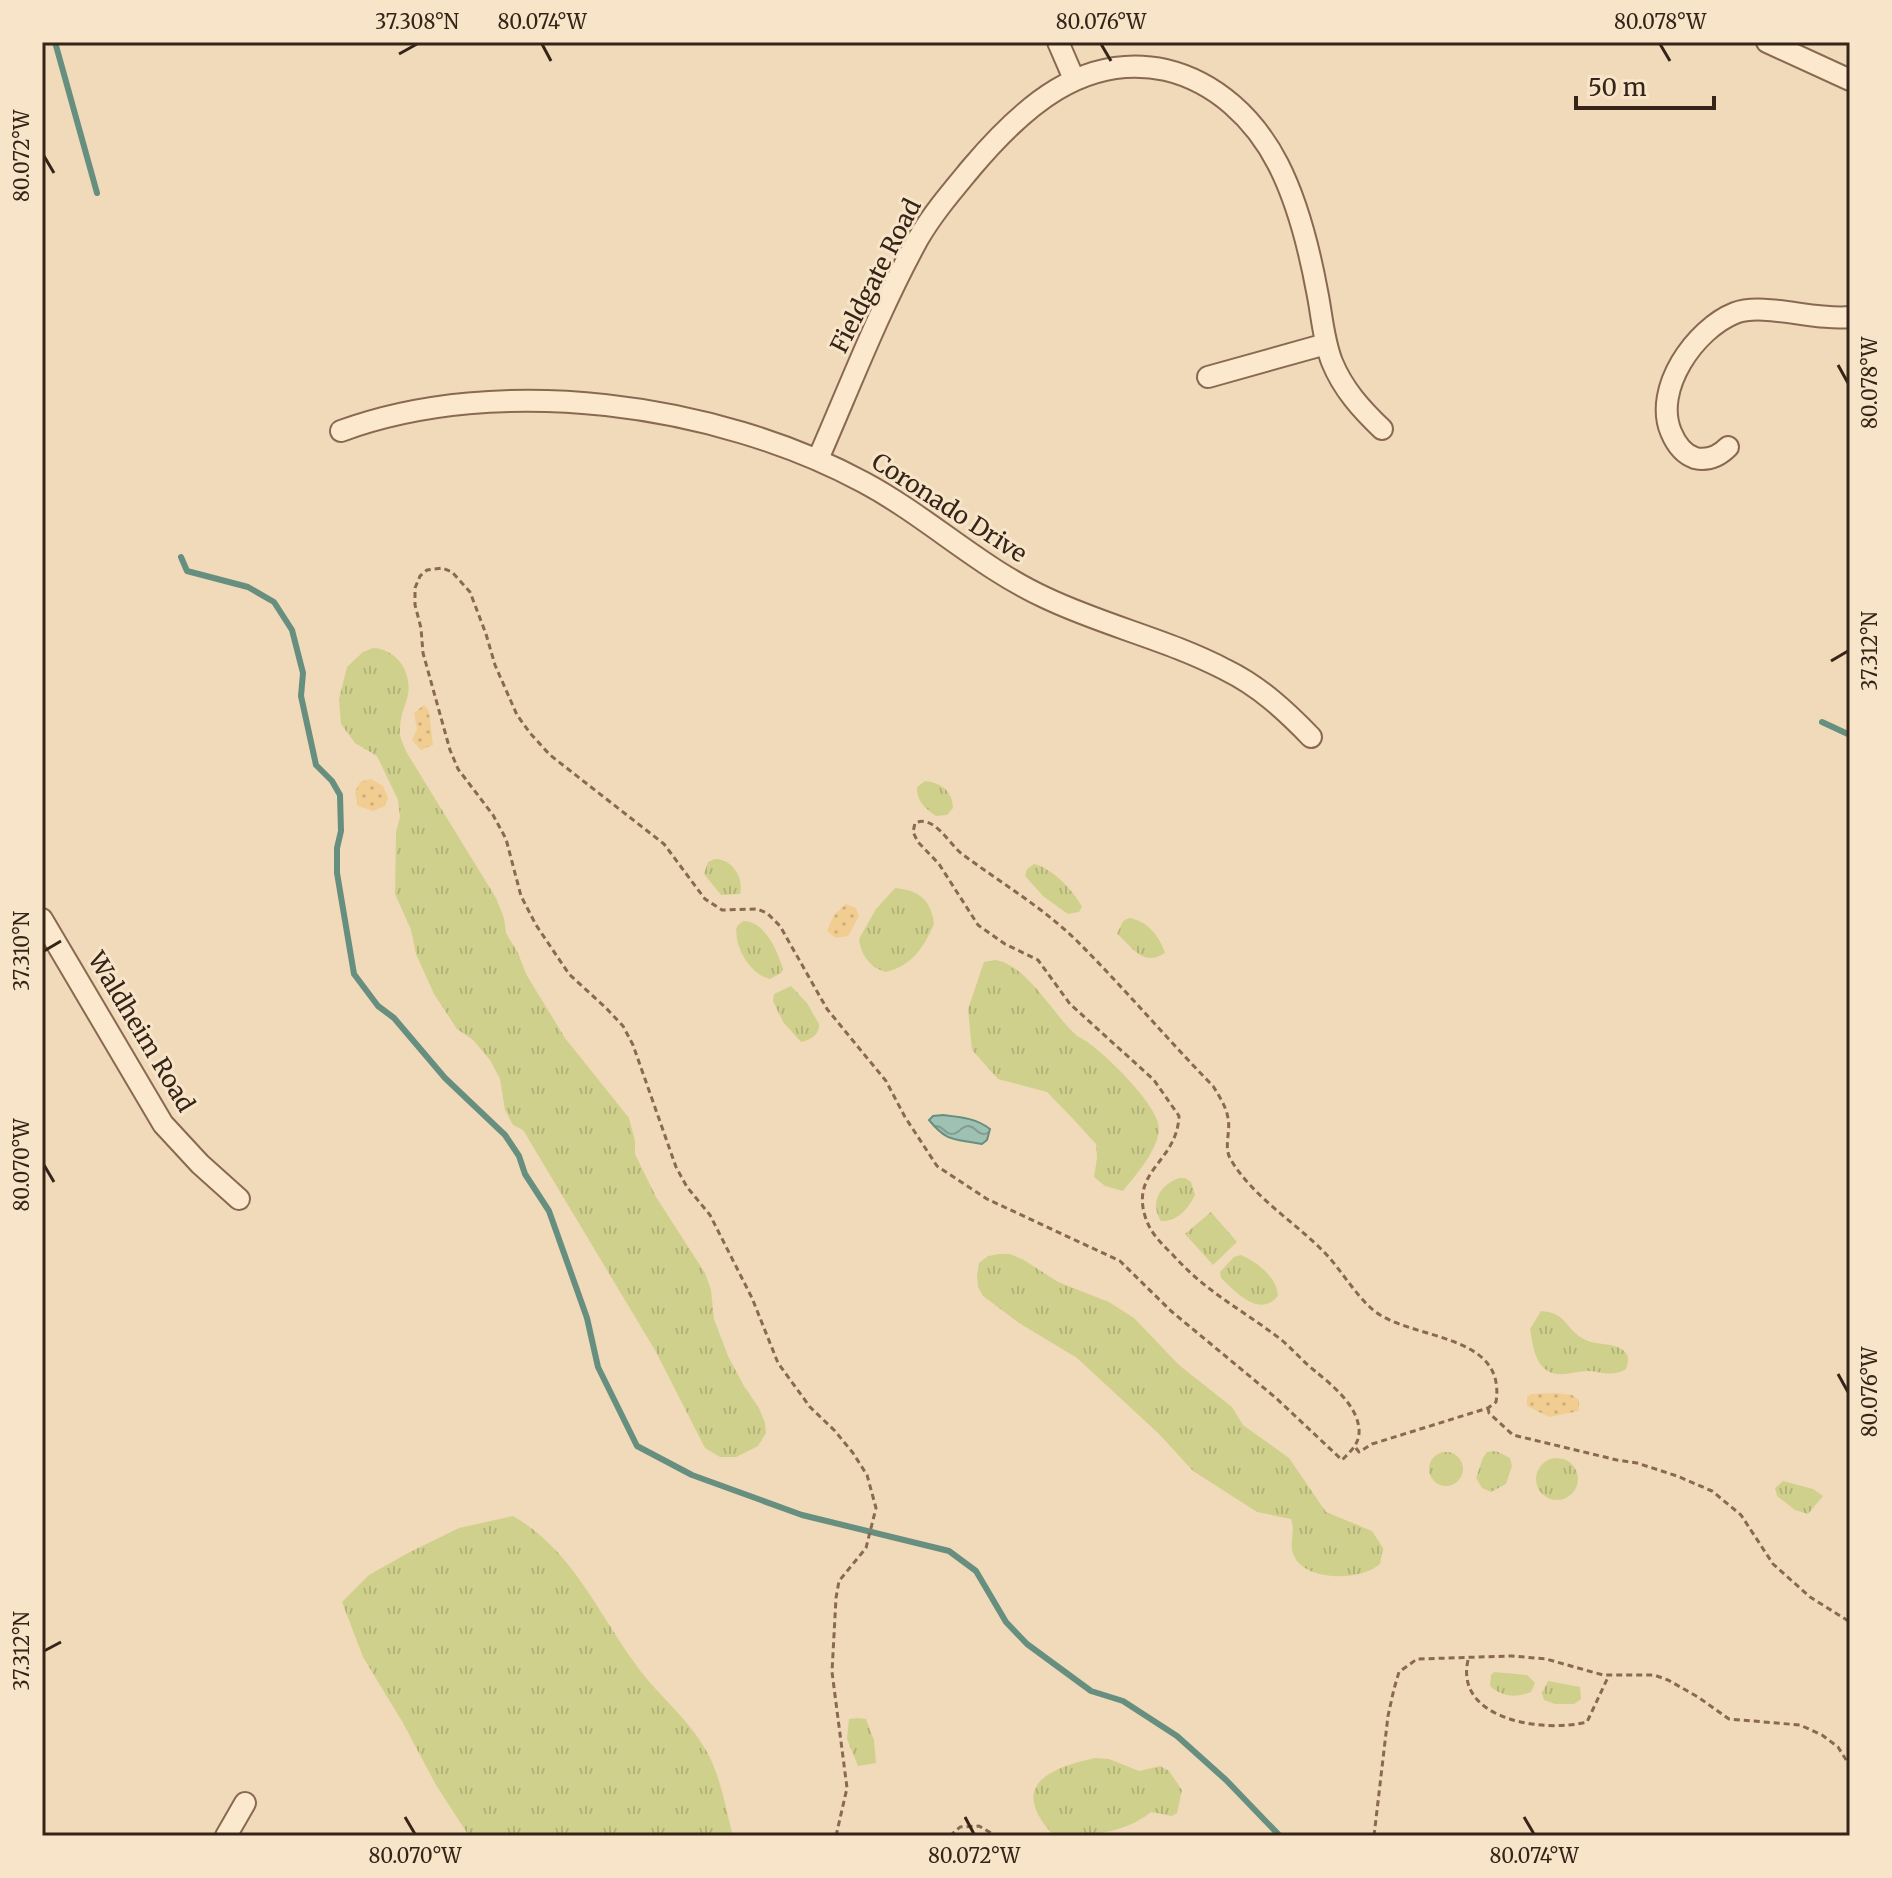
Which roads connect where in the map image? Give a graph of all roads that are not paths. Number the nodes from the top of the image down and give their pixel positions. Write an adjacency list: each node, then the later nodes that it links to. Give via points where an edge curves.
1 (1058, 42): 3 (street)
2 (1775, 44): 4 (street)
3 (1074, 79): 6 (street, Fieldgate Road, via 1112,68 1152,67 1199,81 1242,112 1272,154 1291,195 1307,245); 11 (street, Fieldgate Road, via 1025,112 928,224)
4 (1850, 80)
5 (1850, 317): 10 (street, via 1751,309 1728,317 1693,346 1670,390 1669,427 1691,457 1715,457)
6 (1326, 344): 7 (street); 8 (street, Fieldgate Road, via 1347,391)
7 (1208, 377)
8 (1382, 429)
9 (341, 431): 11 (street, Coronado Drive, via 437,407 488,401 570,402 682,417)
10 (1728, 447)
11 (818, 459): 12 (street, Coronado Drive, via 906,506 1013,581 1228,671 1268,697)
12 (1311, 737)
13 (42, 919): 14 (street, Waldheim Road, via 163,1124)
14 (239, 1199)
15 (245, 1803): 16 (street)
16 (226, 1836)

